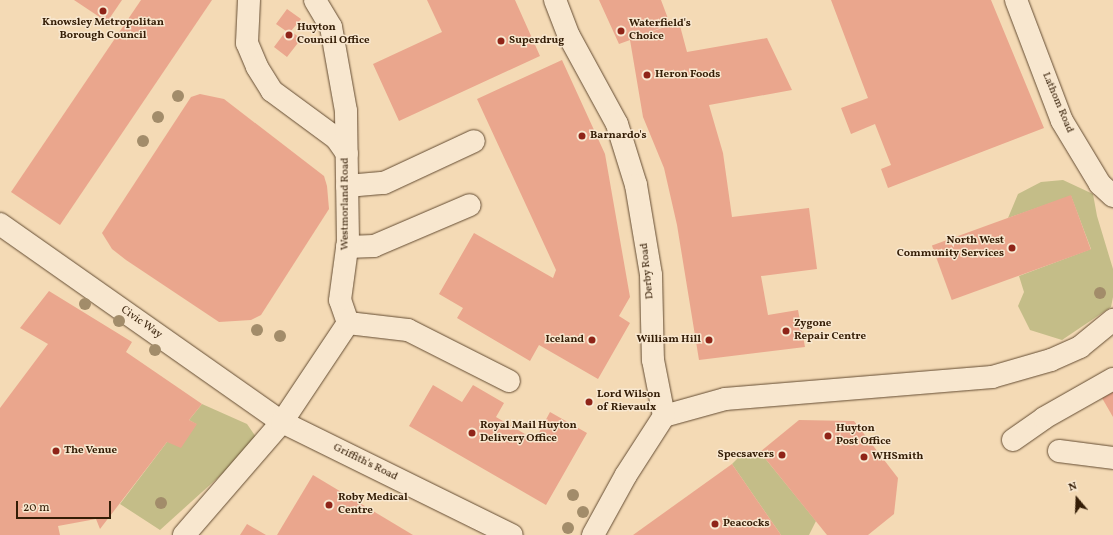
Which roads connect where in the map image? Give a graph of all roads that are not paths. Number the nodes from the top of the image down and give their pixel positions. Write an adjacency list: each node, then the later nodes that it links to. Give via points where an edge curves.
1 (249, 0): 6 (street, Westmorland Road, via 247,43 257,67 272,91 336,138)
2 (315, 0): 6 (street, via 331,27 346,112)
3 (555, 0): 16 (street, Derby Road, via 568,36 617,124 636,185 651,275 653,360)
4 (1016, 0): 8 (street, Lathom Road, via 1062,121 1100,184)
5 (474, 141): 7 (street, via 384,183)
6 (346, 154): 7 (street, Westmorland Road)
7 (347, 186): 11 (street, Westmorland Road)
8 (1113, 196)
9 (470, 205): 11 (street, via 374,246)
10 (0, 224): 17 (street, Civic Way)
11 (347, 247): 13 (street, Westmorland Road, via 340,300)
12 (1113, 320): 16 (street, via 1080,347 1051,360 992,377 805,390 725,399)
13 (348, 323): 15 (street, via 408,330); 17 (street)
14 (1113, 379): 18 (street, via 1044,418)
15 (509, 381)
16 (664, 416): 23 (street)
17 (282, 422): 21 (street); 22 (street, Griffith's Road)
18 (1013, 440)
19 (1059, 451): 20 (street)
20 (1113, 458)
21 (184, 535)
22 (512, 535)
23 (592, 535)

